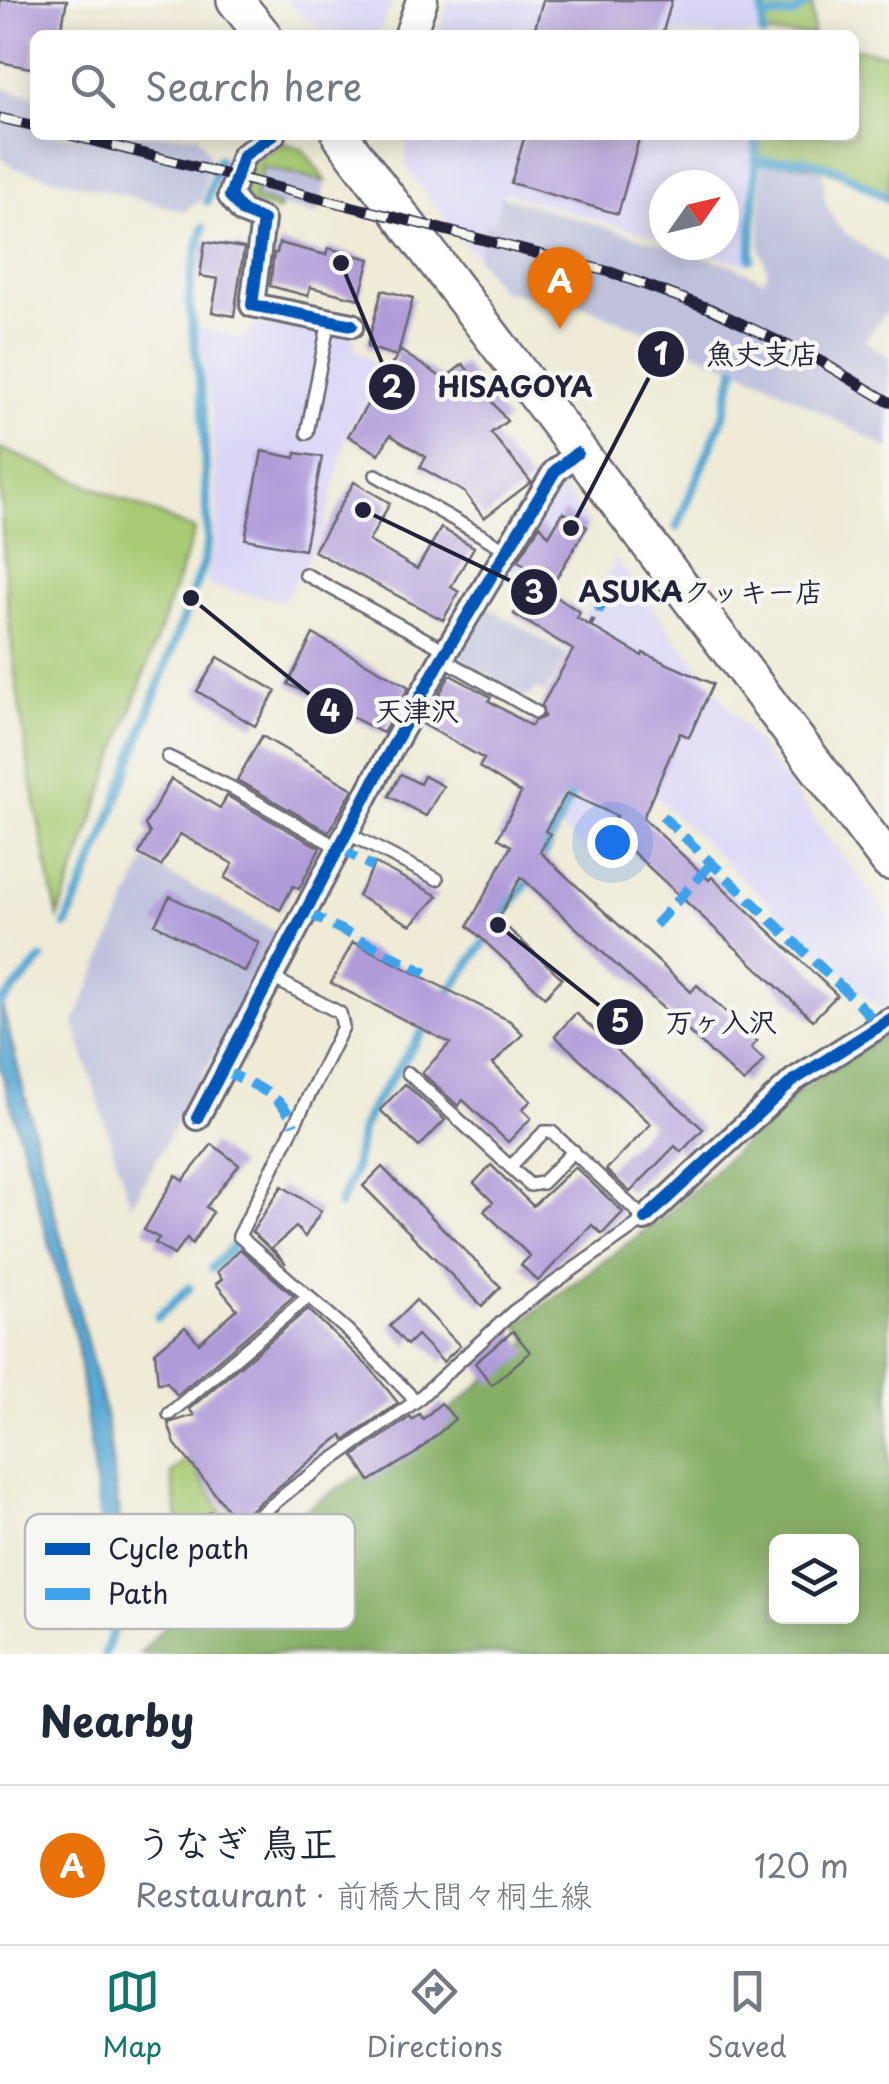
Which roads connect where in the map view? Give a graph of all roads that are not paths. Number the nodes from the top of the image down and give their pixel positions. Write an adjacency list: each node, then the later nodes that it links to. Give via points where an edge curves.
1 (235, 0): 3 (main road)
2 (422, 0): 4 (main road)
3 (259, 30)
4 (412, 30)
5 (266, 140): 7 (street, via 242,156 230,196 262,220 252,305)
6 (344, 140): 9 (main road)
7 (341, 322): 8 (lane)
8 (307, 433)
9 (577, 453): 11 (street, via 555,470); 17 (main road)
10 (376, 475): 11 (lane)
11 (506, 550): 13 (street)
12 (305, 574): 13 (lane)
13 (444, 655): 14 (lane); 16 (street)
14 (536, 712)
15 (168, 757): 16 (lane)
16 (343, 840): 18 (lane); 19 (street)
17 (889, 862)
18 (437, 879)
19 (271, 977): 22 (street); 26 (lane, via 340,1013 343,1027 239,1236)
20 (889, 1020): 25 (street, via 794,1080)
21 (408, 1072): 24 (lane)
22 (198, 1118)
23 (574, 1151): 24 (lane, via 538,1185); 24 (lane, via 547,1131); 25 (lane)
24 (510, 1166)
25 (645, 1220): 27 (lane, via 514,1312)
26 (309, 1296): 27 (lane); 28 (lane)
27 (416, 1400): 29 (lane)
28 (170, 1414)
29 (260, 1514)

